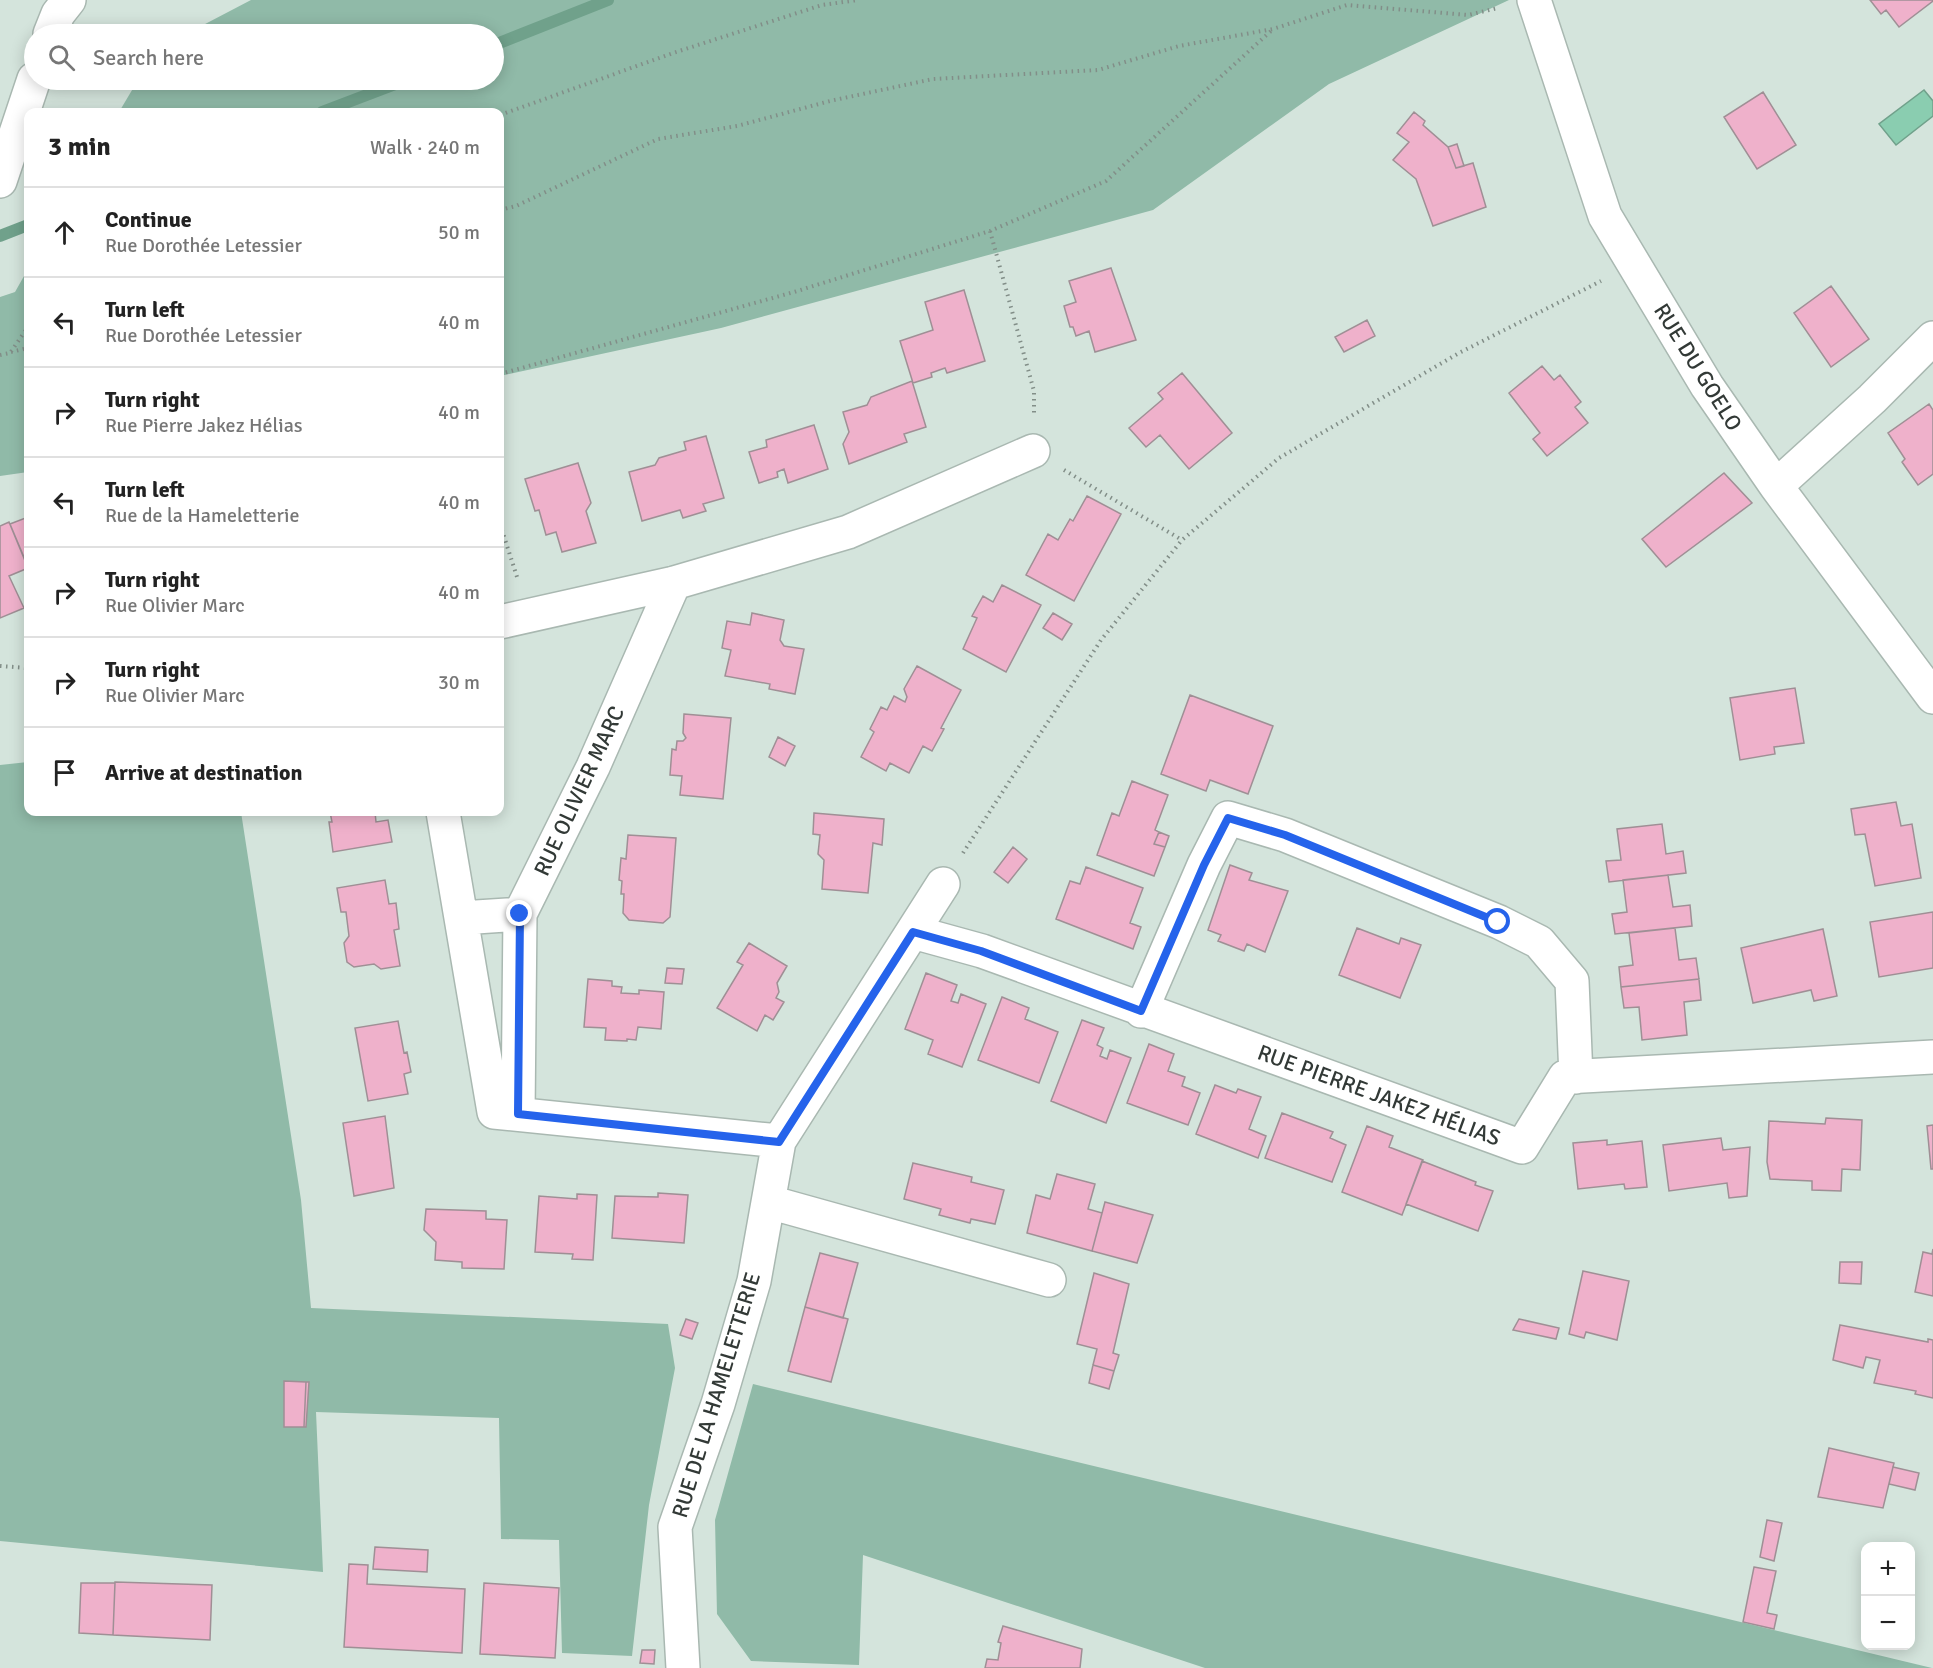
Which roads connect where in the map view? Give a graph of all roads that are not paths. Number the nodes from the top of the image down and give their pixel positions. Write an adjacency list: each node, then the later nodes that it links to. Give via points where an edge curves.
1 (69, 0): 3 (street)
2 (1534, 0): 10 (street, RUE DU GOELO, via 1605,216 1707,386)
3 (54, 24)
4 (30, 90): 5 (street)
5 (24, 108)
6 (24, 109): 7 (street)
7 (0, 181)
8 (1933, 338): 10 (street)
9 (1033, 451): 11 (street, via 848,531)
10 (1776, 486): 13 (street, RUE DU GOELO)
11 (674, 583): 12 (street); 16 (street, RUE OLIVIER MARC, via 592,767)
12 (514, 618)
13 (1933, 697)
14 (444, 816): 17 (street)
15 (943, 884): 18 (street, RUE DE LA HAMELETTERIE)
16 (520, 914): 17 (street); 22 (street, RUE OLIVIER MARC)
17 (461, 918): 22 (street)
18 (913, 932): 19 (street, RUE PIERRE JAKEZ HÉLIAS, via 981,951); 23 (street, RUE DE LA HAMELETTERIE)
19 (1141, 1011): 21 (street, RUE PIERRE JAKEZ HÉLIAS, via 1522,1147 1565,1077); 21 (street, via 1228,818 1285,835 1539,942 1572,981)
20 (1933, 1058): 21 (street)
21 (1576, 1077)
22 (506, 1113): 23 (street)
23 (779, 1142): 24 (street, RUE DE LA HAMELETTERIE)
24 (769, 1202): 25 (street); 26 (street, RUE DE LA HAMELETTERIE, via 753,1281 721,1393 675,1527)
25 (1049, 1280)
26 (683, 1668)

